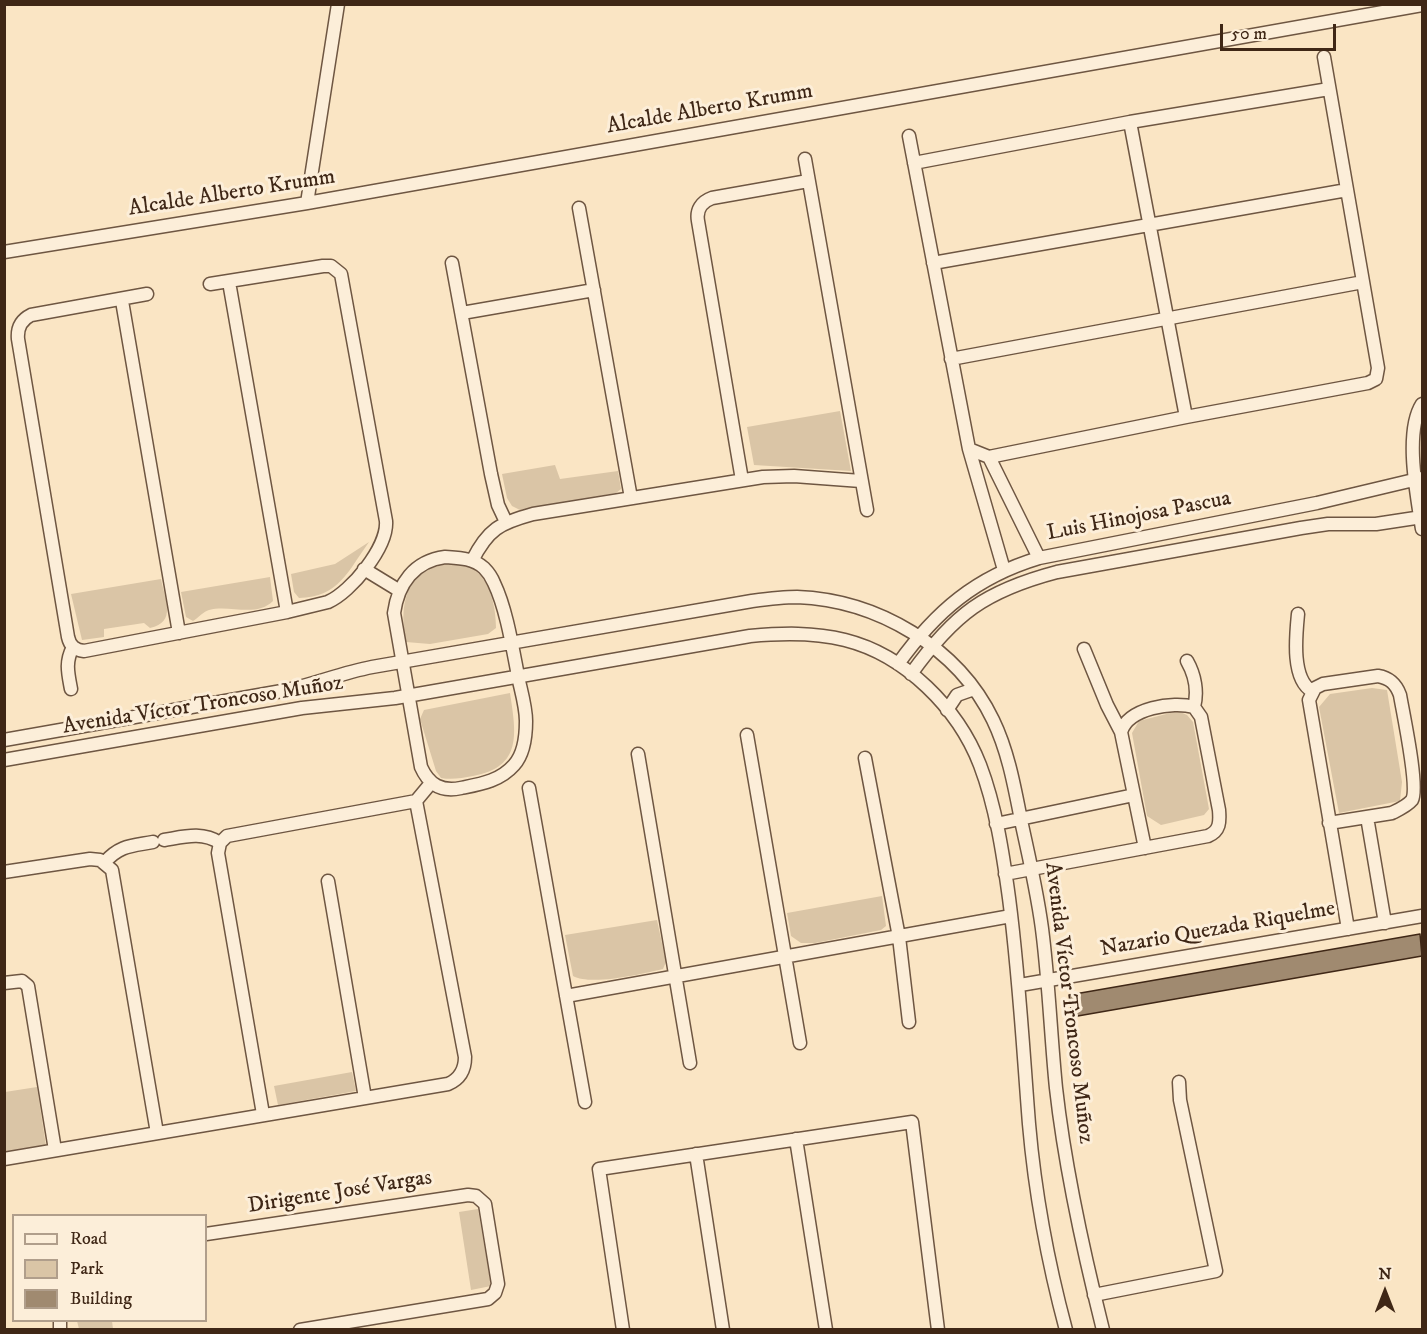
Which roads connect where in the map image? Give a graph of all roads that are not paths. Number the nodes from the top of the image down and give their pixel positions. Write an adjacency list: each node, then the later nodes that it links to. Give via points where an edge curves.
1 (338, 4): 11 (street)
2 (1422, 5): 11 (street, Alcalde Alberto Krumm)
3 (1324, 57): 4 (street)
4 (1329, 89): 5 (street); 10 (street)
5 (1130, 122): 8 (street); 13 (street)
6 (909, 136): 8 (street)
7 (805, 159): 9 (street)
8 (914, 163): 16 (street)
9 (808, 181): 31 (street, via 712,198 703,202 698,211); 32 (street)
10 (1347, 190): 13 (street); 18 (street)
11 (307, 203): 14 (street, Alcalde Alberto Krumm)
12 (579, 208): 20 (street)
13 (1149, 224): 16 (street); 24 (street)
14 (4, 252)
15 (452, 262): 23 (street)
16 (933, 263): 25 (street)
17 (230, 282): 19 (street); 39 (street, via 327,266 341,274 386,528 384,540); 42 (street)
18 (1363, 282): 24 (street); 27 (street, via 1378,368 1373,382)
19 (210, 284)
20 (594, 290): 23 (street); 33 (street)
21 (147, 294): 22 (street)
22 (122, 301): 44 (street); 48 (street, via 32,315 23,321 17,334 68,637)
23 (462, 313): 36 (street, via 491,474)
24 (1167, 318): 25 (street); 27 (street)
25 (951, 359): 28 (street)
26 (1422, 404): 30 (street, via 1413,431)
27 (1186, 417): 29 (street)
28 (969, 449): 29 (street); 40 (street)
29 (989, 457): 37 (street)
30 (1419, 479): 35 (street); 37 (street, Luis Hinojosa Pascua)
31 (742, 480): 32 (street, via 794,476); 33 (street)
32 (861, 481): 34 (street)
33 (631, 498): 36 (street)
34 (867, 510)
35 (1422, 521): 47 (street, Luis Hinojosa Pascua, via 1301,528 1047,575 1017,583 985,599)
36 (506, 522): 38 (street, via 484,540)
37 (1039, 558): 40 (street, Luis Hinojosa Pascua)
38 (472, 561): 41 (street, via 436,559 413,571); 46 (street, via 494,582)
39 (364, 569): 41 (street); 42 (street, via 335,599)
40 (1004, 570): 45 (street, Luis Hinojosa Pascua, via 960,596)
41 (400, 591): 51 (street, via 394,613)
42 (287, 612): 44 (street)
43 (1298, 614): 57 (street, via 1296,650 1301,677)
44 (180, 633): 48 (street, via 84,651)
45 (918, 636): 46 (street, Avenida Víctor Troncoso Muñoz, via 856,607 796,597); 47 (street, Avenida Víctor Troncoso Muñoz); 52 (street, Luis Hinojosa Pascua)
46 (512, 642): 51 (street, Avenida Víctor Troncoso Muñoz); 54 (street)
47 (931, 646): 53 (street, Luis Hinojosa Pascua); 56 (street, Avenida Víctor Troncoso Muñoz)
48 (73, 647): 55 (street, via 67,664)
49 (1084, 650): 61 (street)
50 (1187, 661): 59 (street, via 1196,692)
51 (402, 662): 58 (street); 63 (street, Avenida Víctor Troncoso Muñoz, via 346,672 282,691)
52 (898, 664): 53 (street, Avenida Víctor Troncoso Muñoz); 54 (street, Avenida Víctor Troncoso Muñoz, via 847,640 772,634)
53 (911, 674): 60 (street, Avenida Víctor Troncoso Muñoz)
54 (518, 677): 58 (street, Avenida Víctor Troncoso Muñoz); 67 (street, via 526,720 524,742 515,764 488,783 447,789)
55 (70, 689)
56 (974, 689): 60 (street, via 957,695); 72 (street, Avenida Víctor Troncoso Muñoz, via 999,733)
57 (1312, 691): 71 (street, via 1323,684 1378,676 1389,679 1398,688 1414,792 1412,800 1400,810); 73 (street, via 1310,704)
58 (408, 696): 66 (street, Avenida Víctor Troncoso Muñoz, via 302,708); 67 (street, via 421,767)
59 (1194, 708): 61 (street, via 1173,705 1142,712 1129,718); 76 (street, via 1201,717 1219,810 1218,828 1208,836)
60 (948, 710): 74 (street, Avenida Víctor Troncoso Muñoz, via 980,765)
61 (1121, 732): 69 (street)
62 (747, 735): 87 (street)
63 (4, 740)
64 (638, 754): 88 (street)
65 (865, 758): 86 (street)
66 (4, 760)
67 (431, 783): 70 (street)
68 (529, 788): 92 (street)
69 (1134, 795): 72 (street); 76 (street)
70 (416, 801): 75 (street, via 227,836); 97 (street, via 465,1063 461,1075 448,1084)
71 (1367, 817): 73 (street); 84 (street)
72 (1021, 818): 74 (street); 78 (street, Avenida Víctor Troncoso Muñoz)
73 (1329, 823): 85 (street)
74 (996, 824): 80 (street, Avenida Víctor Troncoso Muñoz)
75 (220, 843): 77 (street, via 202,836 158,841 123,847); 99 (street, via 218,853)
76 (1145, 848): 78 (street)
77 (105, 862): 79 (street, via 90,859); 100 (street, via 114,876)
78 (1031, 869): 80 (street); 89 (street, Avenida Víctor Troncoso Muñoz)
79 (4, 872)
80 (1005, 874): 82 (street, Avenida Víctor Troncoso Muñoz)
81 (328, 881): 97 (street)
82 (1011, 916): 86 (street); 91 (street, Avenida Víctor Troncoso Muñoz)
83 (1422, 916): 84 (street, Nazario Quezada Riquelme)
84 (1385, 923): 85 (street, Nazario Quezada Riquelme)
85 (1348, 929): 89 (street, Nazario Quezada Riquelme)
86 (899, 937): 87 (street); 93 (street)
87 (785, 957): 88 (street); 94 (street)
88 (675, 976): 92 (street); 95 (street)
89 (1047, 980): 91 (street, Nazario Quezada Riquelme); 106 (street, Avenida Víctor Troncoso Muñoz, via 1056,1091)
90 (4, 982): 102 (street, via 22,981 28,986)
91 (1020, 985): 112 (street, Avenida Víctor Troncoso Muñoz, via 1034,1168)
92 (567, 996): 98 (street)
93 (909, 1022)
94 (800, 1043)
95 (690, 1063)
96 (1179, 1082): 106 (street, via 1216,1271)
97 (365, 1098): 99 (street)
98 (585, 1102)
99 (263, 1114): 100 (street)
100 (157, 1133): 102 (street)
101 (796, 1139): 103 (street); 110 (street); 111 (street, via 912,1122)
102 (55, 1150): 104 (street)
103 (696, 1154): 108 (street, via 599,1169); 109 (street)
104 (4, 1158)
105 (207, 1234): 107 (street, Dirigente José Vargas, via 468,1195 480,1198 487,1208 498,1278 496,1290 488,1299)
106 (1094, 1295): 113 (street, Avenida Víctor Troncoso Muñoz)
107 (300, 1329)
108 (623, 1329)
109 (723, 1329)
110 (826, 1329)
111 (938, 1329)
112 (1066, 1329)
113 (1103, 1329)

